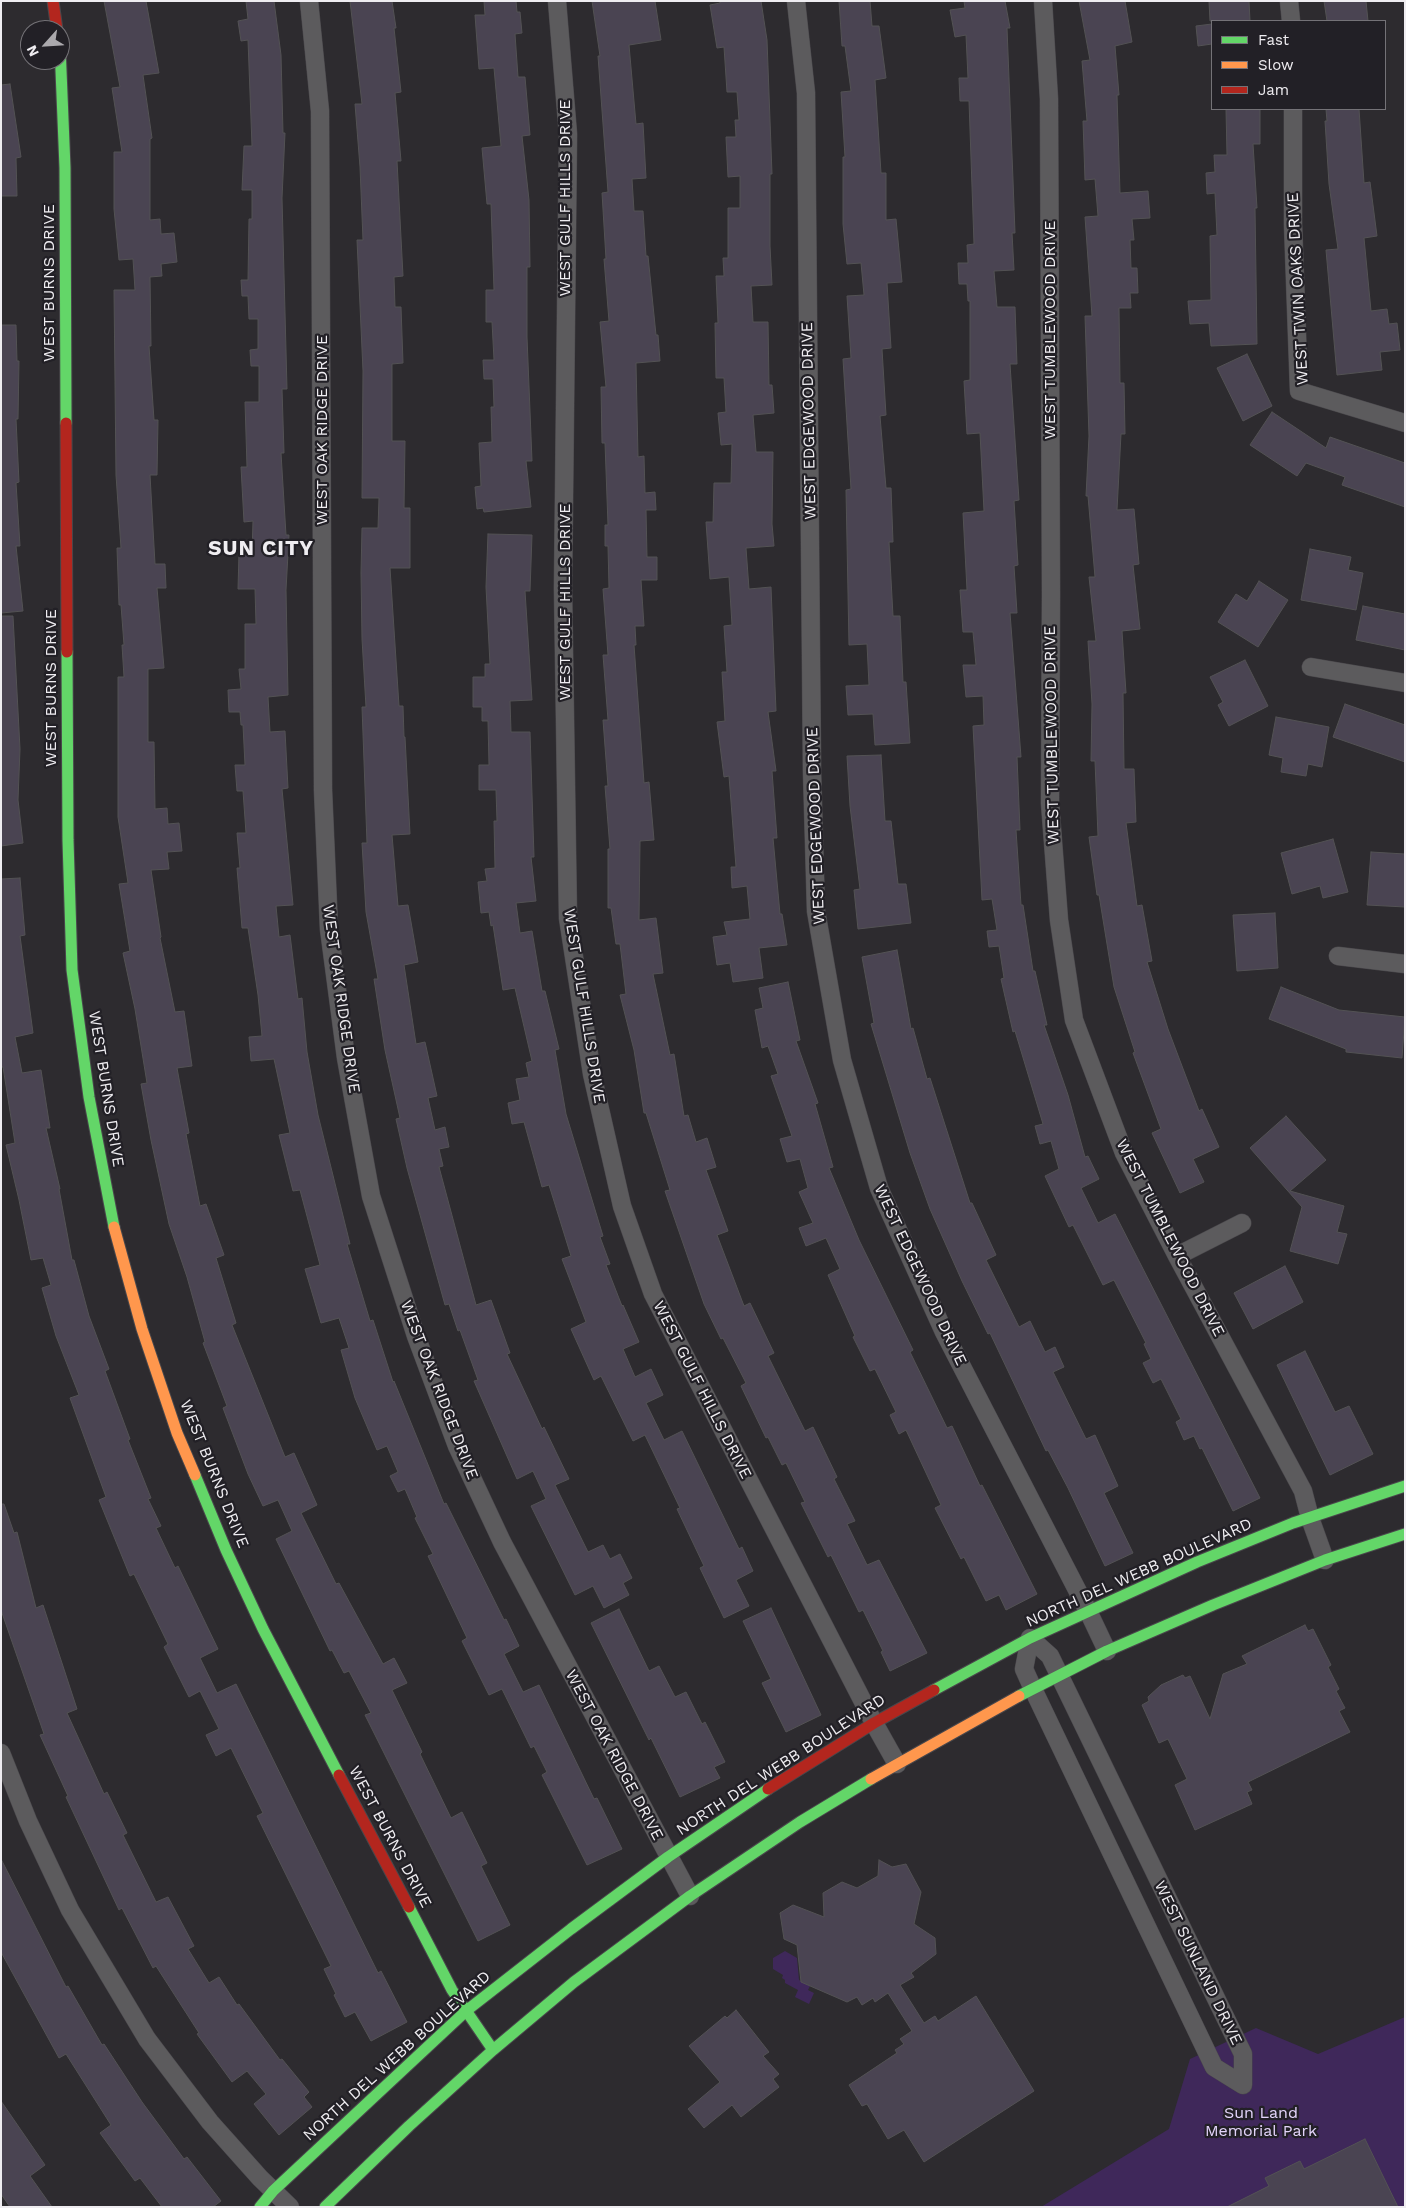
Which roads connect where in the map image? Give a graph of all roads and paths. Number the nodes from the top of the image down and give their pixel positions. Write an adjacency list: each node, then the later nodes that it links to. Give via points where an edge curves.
1 (53, 1): 7 (street)
2 (309, 1): 30 (street, WEST OAK RIDGE DRIVE, via 320,111 323,790 329,928 346,1058 371,1196 416,1336 457,1446 502,1542)
3 (557, 1): 27 (street, WEST GULF HILLS DRIVE, via 568,134 563,588 568,918 592,1074 622,1206 653,1294)
4 (796, 1): 22 (street, WEST EDGEWOOD DRIVE, via 806,92 816,911 842,1060 879,1188 944,1332)
5 (1043, 1): 17 (street, WEST TUMBLEWOOD DRIVE, via 1049,100 1050,802 1059,920 1074,1020 1124,1153)
6 (1289, 1): 8 (street)
7 (56, 20)
8 (1291, 20)
9 (62, 70): 32 (street, WEST BURNS DRIVE, via 68,840 72,970 89,1097 110,1211 142,1329 177,1433 226,1550 262,1629)
10 (1293, 110): 11 (street, WEST TWIN OAKS DRIVE, via 1299,391)
11 (1405, 423)
12 (1311, 666): 13 (street)
13 (1405, 683)
14 (1338, 956): 15 (street)
15 (1405, 964)
16 (1242, 1223): 17 (street)
17 (1177, 1256): 19 (street, WEST TUMBLEWOOD DRIVE, via 1302,1491)
18 (1405, 1486): 19 (street, NORTH DEL WEBB BOULEVARD)
19 (1310, 1518): 21 (street, WEST TUMBLEWOOD DRIVE); 22 (street, NORTH DEL WEBB BOULEVARD, via 1197,1562)
20 (1405, 1534): 21 (street)
21 (1325, 1560): 24 (street)
22 (1089, 1613): 23 (street, NORTH DEL WEBB BOULEVARD); 24 (street, WEST EDGEWOOD DRIVE)
23 (1030, 1638): 25 (street, WEST SUNLAND DRIVE, via 1050,1656); 26 (street, WEST SUNLAND DRIVE, via 1024,1668); 27 (street, NORTH DEL WEBB BOULEVARD)
24 (1107, 1652): 25 (street)
25 (1059, 1676): 26 (street); 26 (street, WEST SUNLAND DRIVE, via 1242,2054 1242,2084 1214,2067)
26 (1033, 1689): 29 (street)
27 (874, 1723): 29 (street, WEST GULF HILLS DRIVE); 30 (street, NORTH DEL WEBB BOULEVARD, via 772,1786)
28 (1, 1753): 34 (street, via 28,1821 70,1910 147,2039 210,2122)
29 (897, 1764): 31 (street, via 800,1822)
30 (668, 1857): 31 (street, WEST OAK RIDGE DRIVE); 32 (street, NORTH DEL WEBB BOULEVARD)
31 (690, 1896): 33 (street, via 574,1982)
32 (466, 2011): 33 (street, WEST BURNS DRIVE); 34 (street, NORTH DEL WEBB BOULEVARD)
33 (493, 2050): 37 (street)
34 (274, 2191): 35 (street, NORTH DEL WEBB BOULEVARD); 36 (street)
35 (260, 2207)
36 (290, 2207)
37 (325, 2207)

